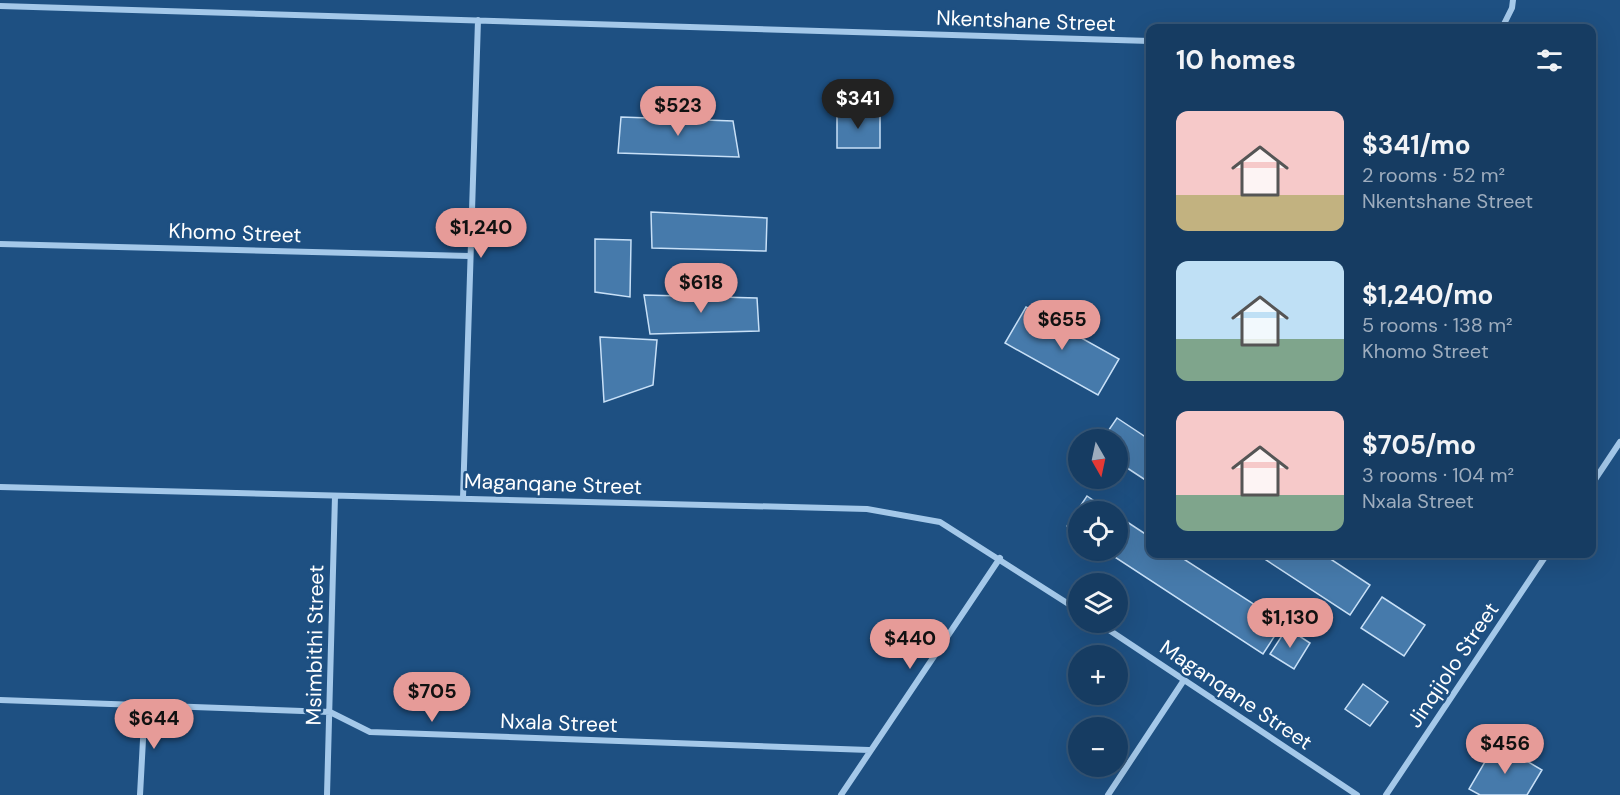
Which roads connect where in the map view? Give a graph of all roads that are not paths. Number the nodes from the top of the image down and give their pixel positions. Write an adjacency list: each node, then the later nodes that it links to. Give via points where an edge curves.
1 (1513, 0): 5 (street)
2 (31, 4): 3 (street, Nkentshane Street); 4 (street, Nkentshane Street)
3 (0, 6)
4 (478, 20): 6 (street, Nkentshane Street); 8 (street)
5 (1504, 24)
6 (1146, 41)
7 (0, 244): 8 (street, Khomo Street)
8 (469, 256): 13 (street)
9 (1620, 442): 10 (street)
10 (1596, 478)
11 (0, 487): 12 (street, Maganqane Street)
12 (335, 495): 13 (street, Maganqane Street); 21 (street, Msimbithi Street)
13 (463, 498): 14 (street, Maganqane Street, via 867,509 940,522)
14 (1000, 558): 16 (street, Maganqane Street); 22 (street)
15 (1543, 558): 28 (street, Jinqijolo Street)
16 (1068, 603)
17 (1114, 633): 18 (street, Maganqane Street)
18 (1184, 680): 26 (street); 27 (street, Maganqane Street)
19 (0, 700): 20 (street, Nxala Street)
20 (145, 703): 21 (street, Nxala Street); 23 (street)
21 (330, 712): 22 (street, Nxala Street, via 370,732); 24 (street, Msimbithi Street)
22 (869, 750): 25 (street)
23 (140, 795)
24 (327, 795)
25 (841, 795)
26 (1108, 795)
27 (1357, 795)
28 (1386, 795)

